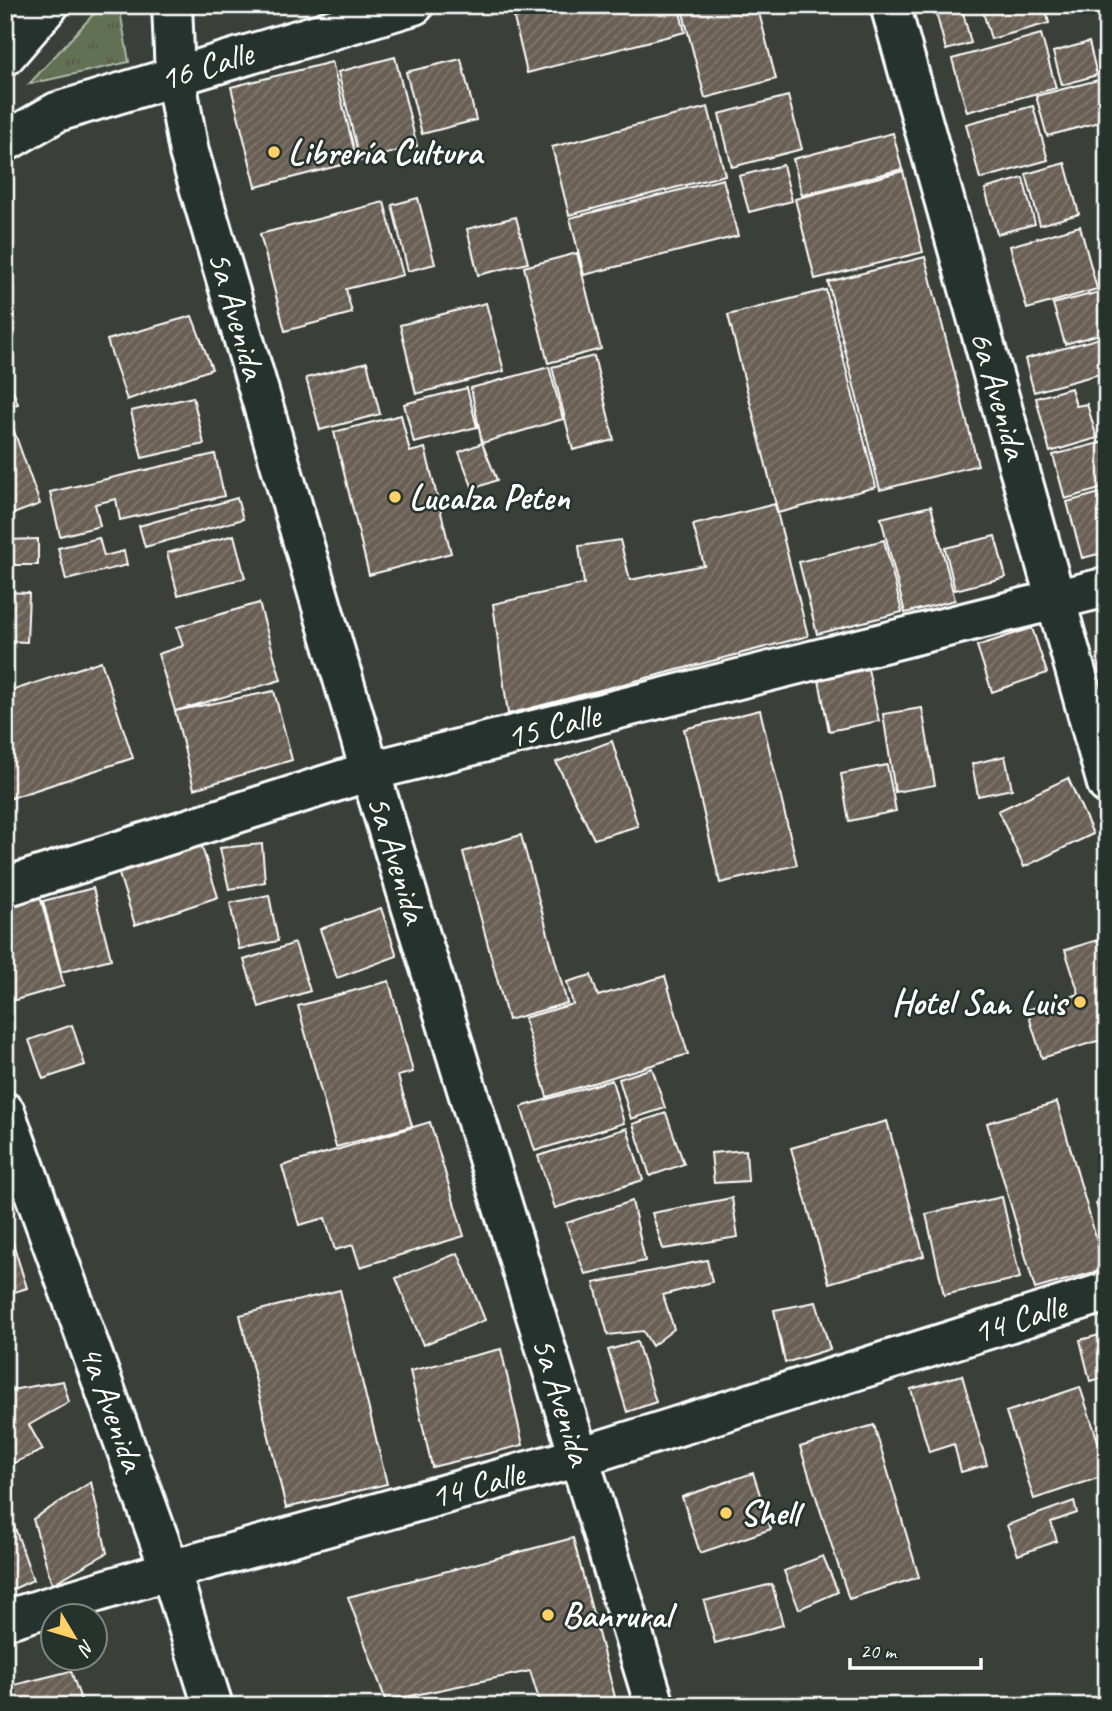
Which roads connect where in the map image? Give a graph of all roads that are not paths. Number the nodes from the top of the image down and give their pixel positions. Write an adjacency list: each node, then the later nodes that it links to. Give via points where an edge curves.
1 (49, 5): 5 (street)
2 (172, 5): 6 (street, 5a Avenida)
3 (414, 5): 6 (street, 16 Calle)
4 (890, 5): 9 (street, 6a Avenida)
5 (5, 55)
6 (175, 75): 7 (street, 16 Calle, via 57,111); 10 (street, 5a Avenida, via 189,152)
7 (5, 142)
8 (1107, 587): 9 (street, 15 Calle)
9 (1056, 601): 10 (street, 15 Calle); 11 (street, 6a Avenida)
10 (370, 771): 12 (street, 15 Calle); 15 (street, 5a Avenida)
11 (1107, 784)
12 (5, 887)
13 (5, 1112): 16 (street, 4a Avenida)
14 (1107, 1292): 15 (street, 14 Calle)
15 (579, 1457): 16 (street, 14 Calle); 19 (street, 5a Avenida)
16 (170, 1570): 17 (street, 14 Calle); 18 (street, 4a Avenida)
17 (5, 1620)
18 (213, 1706)
19 (655, 1706)

